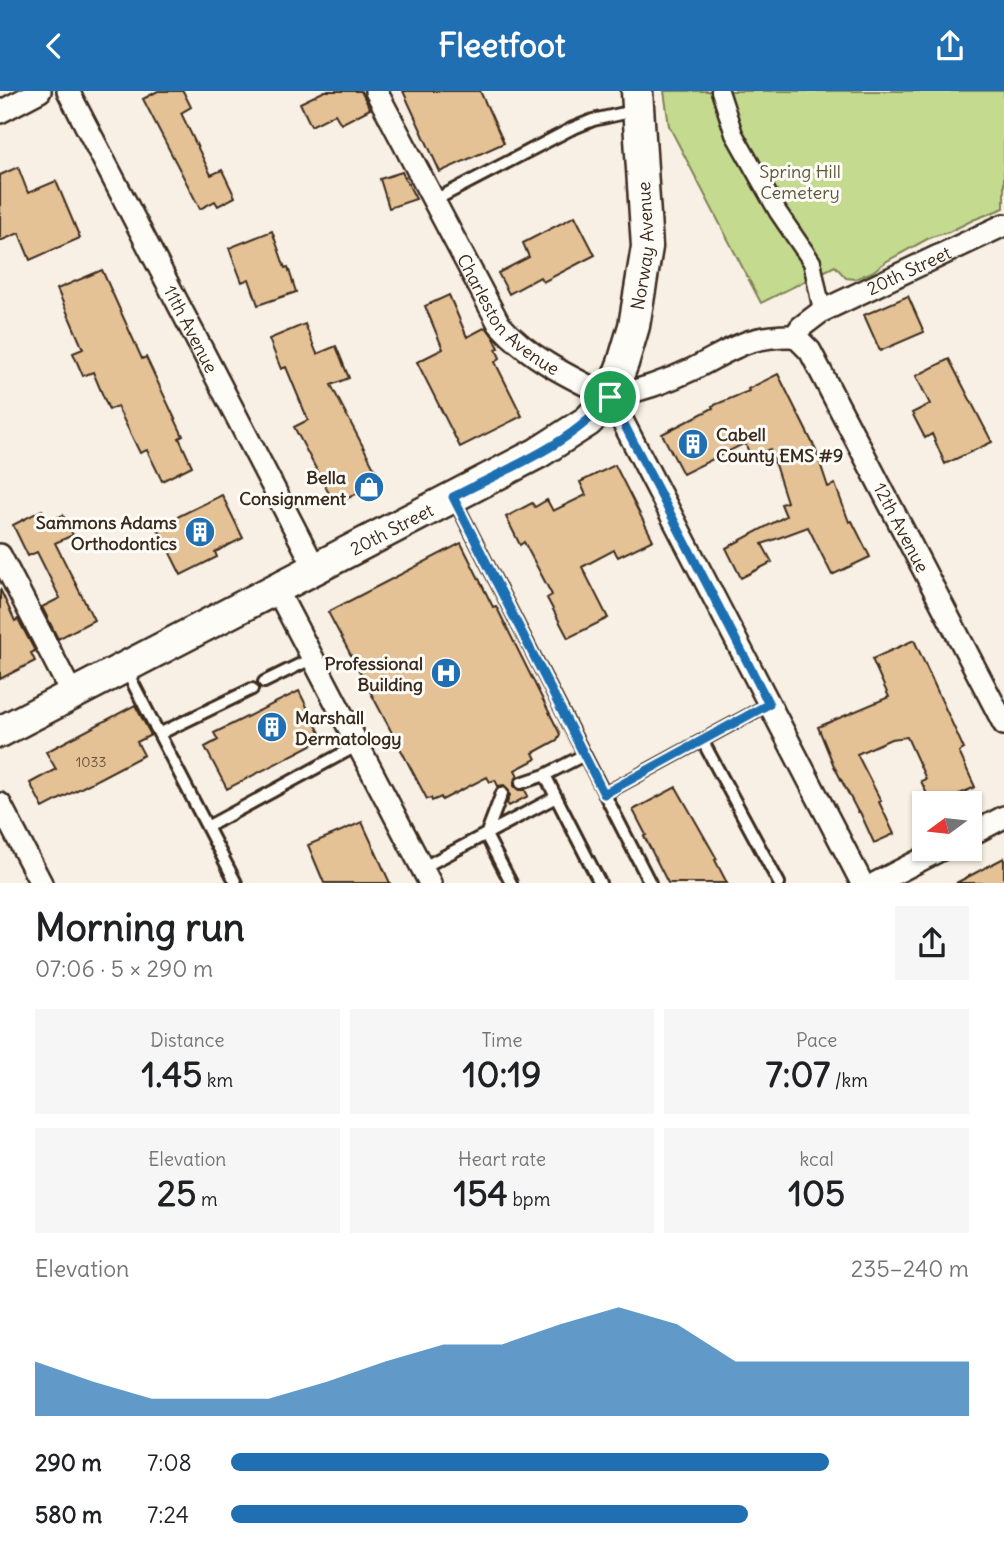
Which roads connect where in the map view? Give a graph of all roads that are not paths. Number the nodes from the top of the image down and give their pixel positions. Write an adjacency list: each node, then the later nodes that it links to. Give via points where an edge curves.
1 (40, 91): 6 (street)
2 (68, 91): 14 (street, 11th Avenue)
3 (376, 91): 7 (street, Charleston Avenue)
4 (720, 91): 9 (street, via 734,134 812,262)
5 (637, 101): 7 (lane, via 571,129); 11 (main road, Norway Avenue, via 647,247 634,326)
6 (0, 112)
7 (433, 201): 11 (street, Charleston Avenue, via 490,311 510,338)
8 (1004, 225): 9 (street, 20th Street)
9 (822, 311): 10 (street, 20th Street)
10 (795, 336): 11 (street, 20th Street, via 745,342 657,384); 22 (street, 12th Avenue, via 810,351)
11 (610, 397): 12 (main road, 20th Street, via 572,432); 21 (street)
12 (453, 497): 14 (main road, 20th Street); 27 (lane)
13 (1, 559): 20 (street)
14 (315, 568): 15 (main road, 20th Street)
15 (276, 588): 16 (street); 17 (main road, 20th Street)
16 (313, 658): 18 (lane); 26 (street)
17 (124, 667): 20 (main road, 20th Street); 24 (lane)
18 (264, 682)
19 (252, 689): 24 (lane)
20 (72, 694): 23 (main road, 20th Street)
21 (769, 704): 25 (lane); 46 (street)
22 (1004, 724)
23 (0, 731)
24 (159, 734): 35 (lane)
25 (702, 740): 31 (lane); 45 (lane)
26 (358, 745): 35 (lane); 39 (street)
27 (584, 755): 28 (lane); 31 (lane)
28 (545, 775): 29 (lane); 32 (lane)
29 (522, 783)
30 (502, 793): 37 (lane)
31 (604, 794): 44 (lane)
32 (556, 797): 37 (lane); 43 (lane)
33 (0, 804): 40 (street)
34 (1004, 817): 36 (street)
35 (207, 827): 41 (lane)
36 (982, 829)
37 (486, 835): 39 (lane); 42 (lane)
38 (919, 861): 47 (street)
39 (426, 875)
40 (41, 883)
41 (236, 883)
42 (511, 883)
43 (600, 883)
44 (650, 883)
45 (779, 883)
46 (862, 883)
47 (876, 883)

